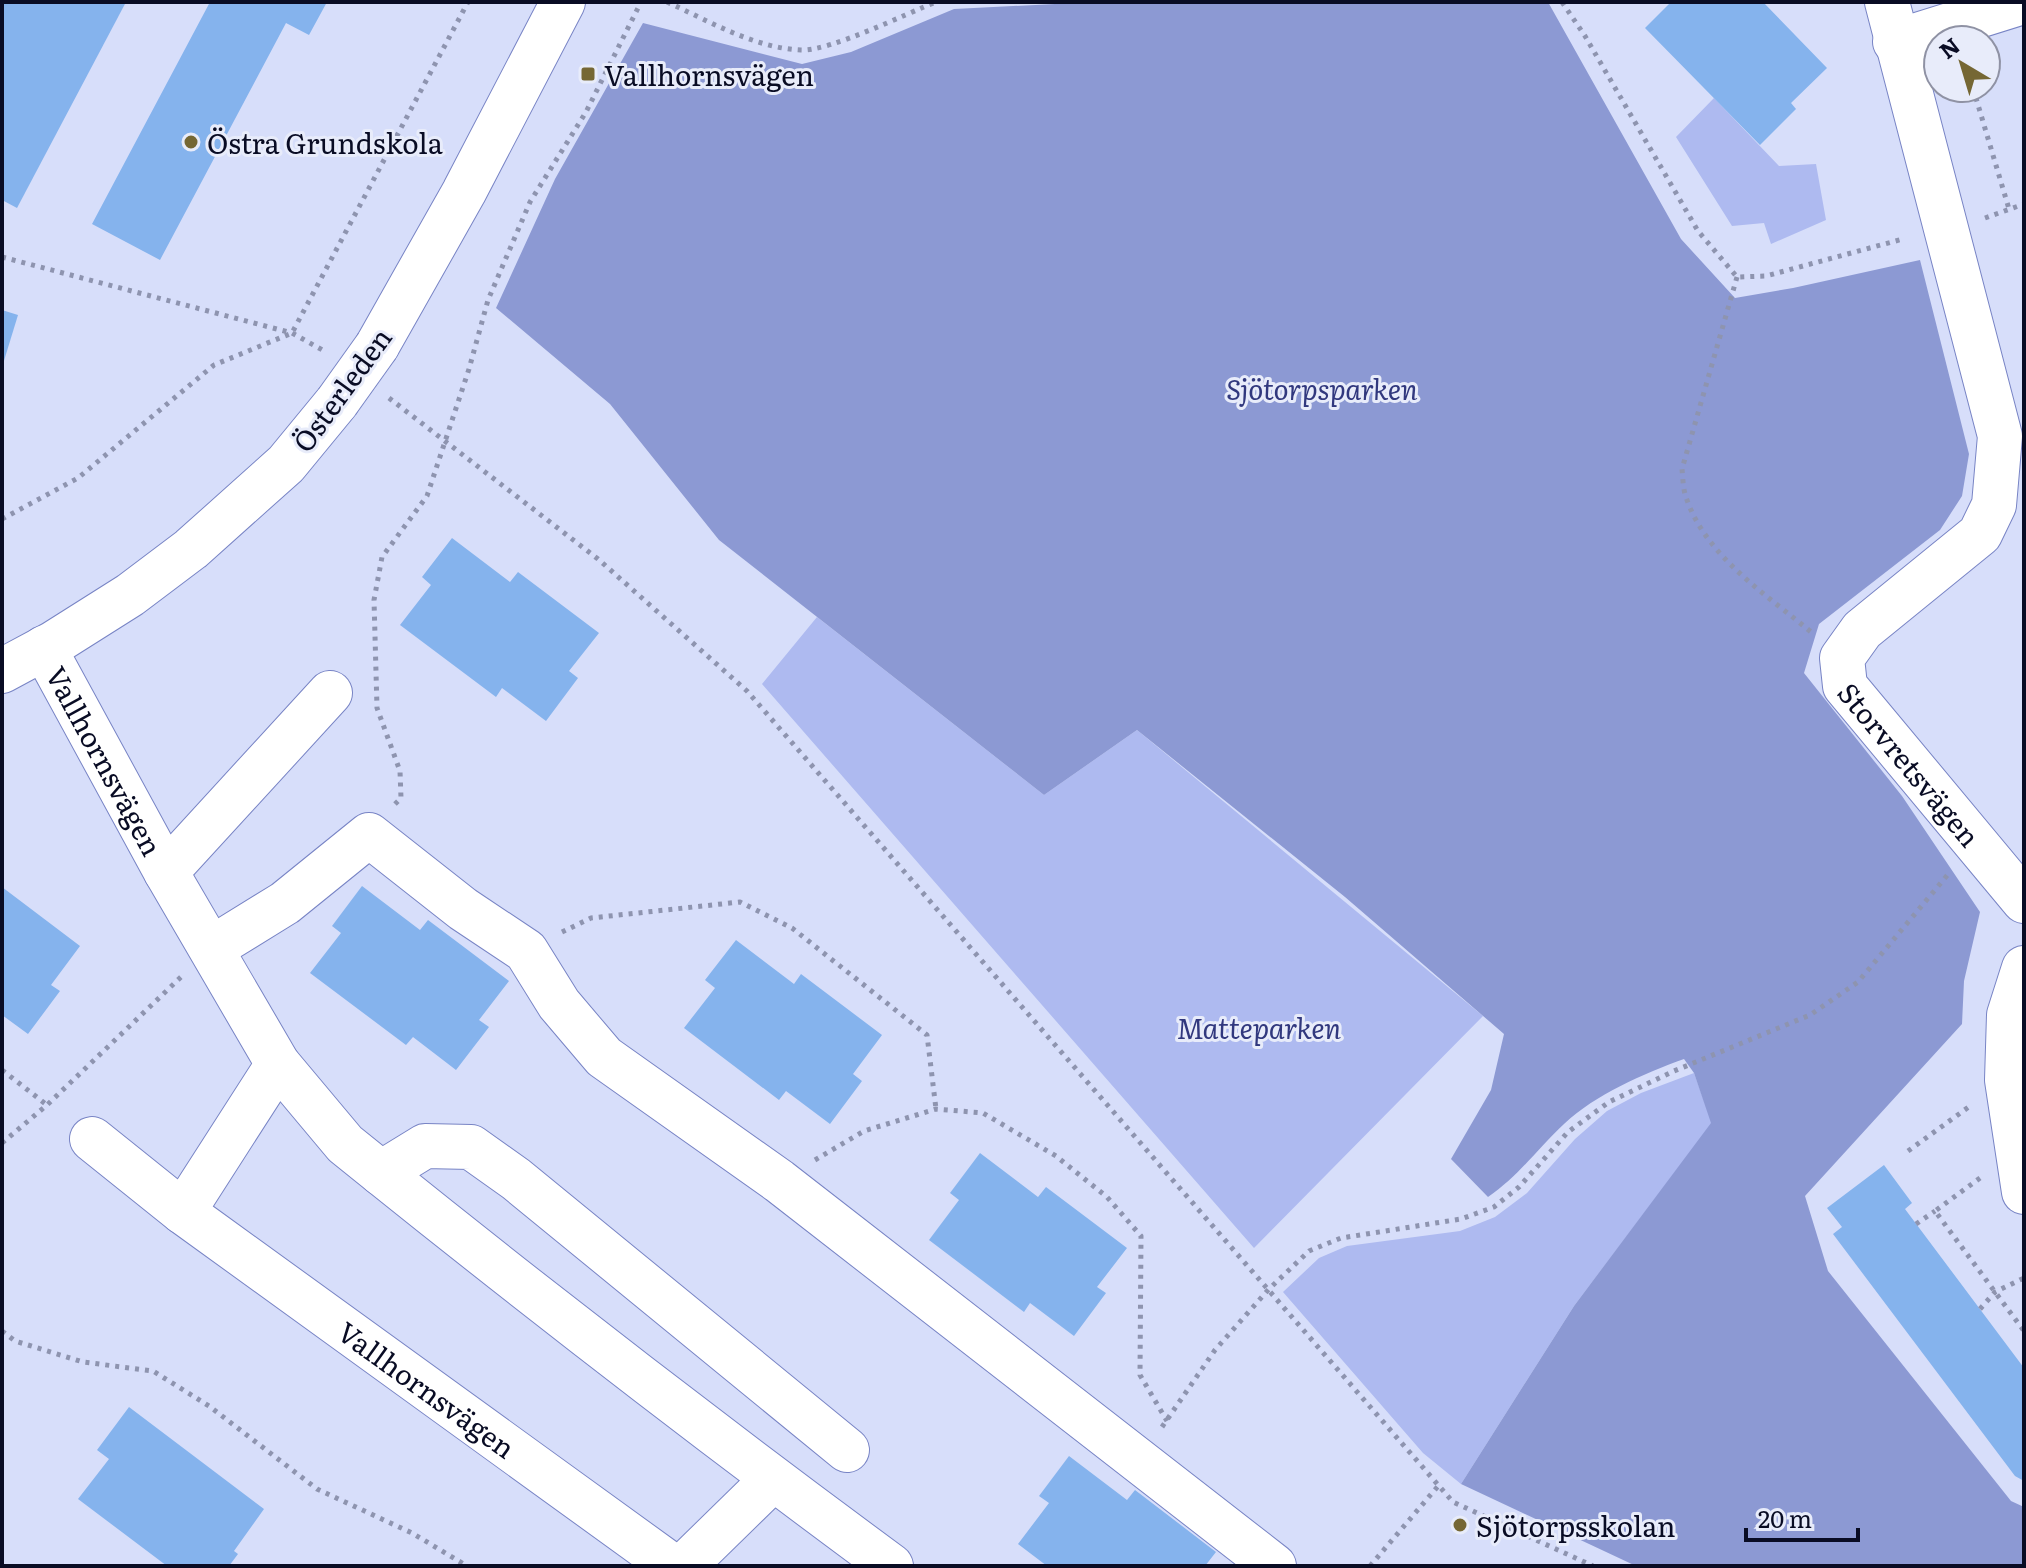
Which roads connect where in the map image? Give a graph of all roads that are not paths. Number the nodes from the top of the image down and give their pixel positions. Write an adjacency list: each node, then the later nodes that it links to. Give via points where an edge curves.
1 (563, 2): 5 (street, Österleden, bridge, via 377,346 337,402 286,464 191,549 130,595)
2 (2023, 2): 3 (street, Storvretsvägen)
3 (1891, 22): 4 (street, Storvretsvägen)
4 (2016, 442): 9 (street, Storvretsvägen, via 1980,534 1862,630 1842,658 1845,686)
5 (44, 648): 6 (street, Österleden); 8 (street, Vallhornsvägen)
6 (2, 671)
7 (330, 693): 8 (street, Vallhornsvägen)
8 (166, 872): 10 (street, Vallhornsvägen)
9 (2024, 901)
10 (212, 948): 12 (street, Vallhornsvägen); 22 (street, via 285,903 369,835 526,951 559,1004 604,1057 779,1181)
11 (2024, 968): 14 (street, via 2009,1015 2007,1080)
12 (278, 1064): 15 (street, Vallhornsvägen, via 345,1144); 16 (street)
13 (92, 1139): 16 (street, Vallhornsvägen)
14 (2020, 1171)
15 (381, 1173): 17 (street, via 425,1146 471,1147); 18 (street, Vallhornsvägen)
16 (183, 1212): 19 (street, Vallhornsvägen)
17 (847, 1450)
18 (773, 1479): 20 (street); 21 (street, Vallhornsvägen)
19 (672, 1566)
20 (684, 1566)
21 (891, 1566)
22 (1274, 1566)

